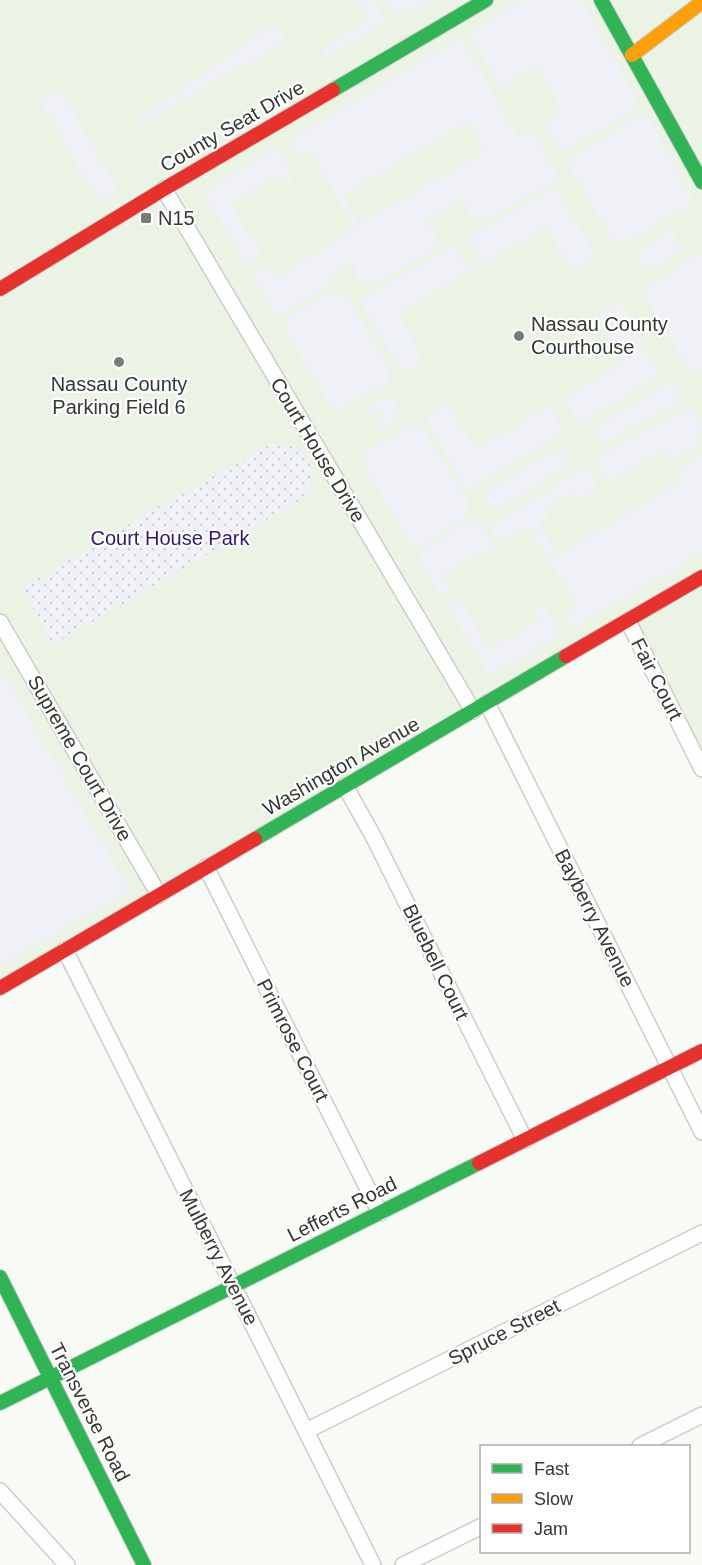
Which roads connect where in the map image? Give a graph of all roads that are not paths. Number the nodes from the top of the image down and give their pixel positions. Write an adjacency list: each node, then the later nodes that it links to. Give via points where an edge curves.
1 (486, 0): 6 (street, County Seat Drive)
2 (601, 0): 4 (street)
3 (702, 2): 4 (street)
4 (632, 56): 5 (street)
5 (702, 182)
6 (164, 189): 7 (street, County Seat Drive); 12 (street, Court House Drive)
7 (0, 290)
8 (702, 578): 9 (street, Washington Avenue)
9 (628, 621): 11 (street, Washington Avenue); 13 (street, Fair Court)
10 (0, 622): 16 (street, Supreme Court Drive)
11 (487, 703): 12 (street, Washington Avenue); 20 (street, Bayberry Avenue)
12 (473, 711): 14 (street, Washington Avenue)
13 (702, 769)
14 (345, 786): 15 (street, Washington Avenue); 22 (street, Bluebell Court)
15 (206, 867): 16 (street, Washington Avenue); 23 (street, Primrose Court)
16 (159, 895): 17 (street, Washington Avenue)
17 (65, 950): 18 (street, Washington Avenue); 26 (street, Mulberry Avenue)
18 (0, 988)
19 (702, 1051): 20 (street, Lefferts Road)
20 (669, 1067): 21 (street, Bayberry Avenue); 22 (street, Lefferts Road)
21 (702, 1132)
22 (525, 1140): 23 (street, Lefferts Road)
23 (380, 1213): 26 (street, Lefferts Road)
24 (702, 1233): 30 (street, Spruce Street)
25 (0, 1277): 27 (street, Transverse Road)
26 (233, 1286): 27 (street, Lefferts Road); 30 (street, Mulberry Avenue)
27 (50, 1377): 28 (street, Lefferts Road); 34 (street, Transverse Road)
28 (0, 1403)
29 (702, 1415): 31 (street)
30 (306, 1431): 36 (street, Mulberry Avenue)
31 (642, 1445)
32 (0, 1491): 35 (street)
33 (480, 1527): 37 (street)
34 (142, 1564)
35 (67, 1565)
36 (373, 1565)
37 (403, 1565)

